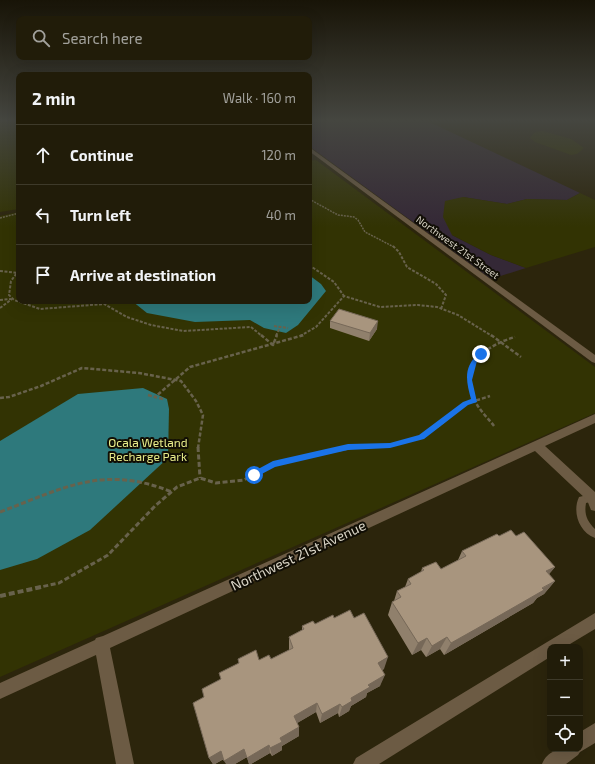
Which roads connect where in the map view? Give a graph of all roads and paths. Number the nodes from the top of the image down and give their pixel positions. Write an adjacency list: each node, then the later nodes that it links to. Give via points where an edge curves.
1 (318, 156): 25 (street, Northwest 21st Street)
2 (312, 201): 17 (path, via 338,215 358,220 370,237 392,245 407,267 436,284 446,295)
3 (16, 214): 4 (path)
4 (0, 218)
5 (312, 267): 9 (path, via 340,287)
6 (0, 271): 7 (path)
7 (16, 272)
8 (16, 274): 10 (path, via 9,283 9,295)
9 (344, 296): 17 (path, via 383,307 424,305); 23 (path, via 310,331)
10 (12, 299): 11 (path); 12 (path); 16 (path)
11 (0, 300)
12 (16, 300)
13 (26, 304): 15 (path, via 40,309)
14 (104, 304): 23 (path, via 127,317 183,331 251,327)
15 (104, 304)
16 (0, 308)
17 (441, 309): 22 (path)
18 (274, 326): 19 (path)
19 (280, 327): 20 (path); 23 (path)
20 (288, 328)
21 (515, 337): 22 (path)
22 (498, 341): 24 (path); 32 (path, via 474,360 469,380)
23 (273, 345): 26 (path, via 215,359 190,368)
24 (521, 357)
25 (595, 360)
26 (175, 379): 29 (path); 30 (path, via 82,368 41,386); 36 (path, via 181,381 203,415 198,444)
27 (148, 395): 29 (path)
28 (490, 396): 32 (path)
29 (155, 397): 31 (path)
30 (0, 398)
31 (163, 399)
32 (475, 401): 34 (path); 36 (path, via 465,404 421,437 390,445 348,447 273,464 244,480 216,483)
33 (595, 418): 35 (street, Northwest 21st Avenue)
34 (494, 426)
35 (536, 445): 38 (street); 43 (street, Northwest 21st Avenue)
36 (200, 478): 37 (path, via 177,487)
37 (172, 492): 39 (path, via 156,485 113,478 81,483); 41 (path, via 155,506 108,556 59,583)
38 (594, 500): 40 (lane, via 582,500 579,510 585,525)
39 (0, 512)
40 (595, 534)
41 (0, 596)
42 (595, 620): 44 (street)
43 (102, 643): 46 (street, Northwest 21st Avenue); 50 (street)
44 (556, 644)
45 (547, 649): 51 (street)
46 (0, 691)
47 (595, 732): 48 (street)
48 (583, 741)
49 (568, 752): 52 (street)
50 (125, 764)
51 (362, 764)
52 (551, 764)

